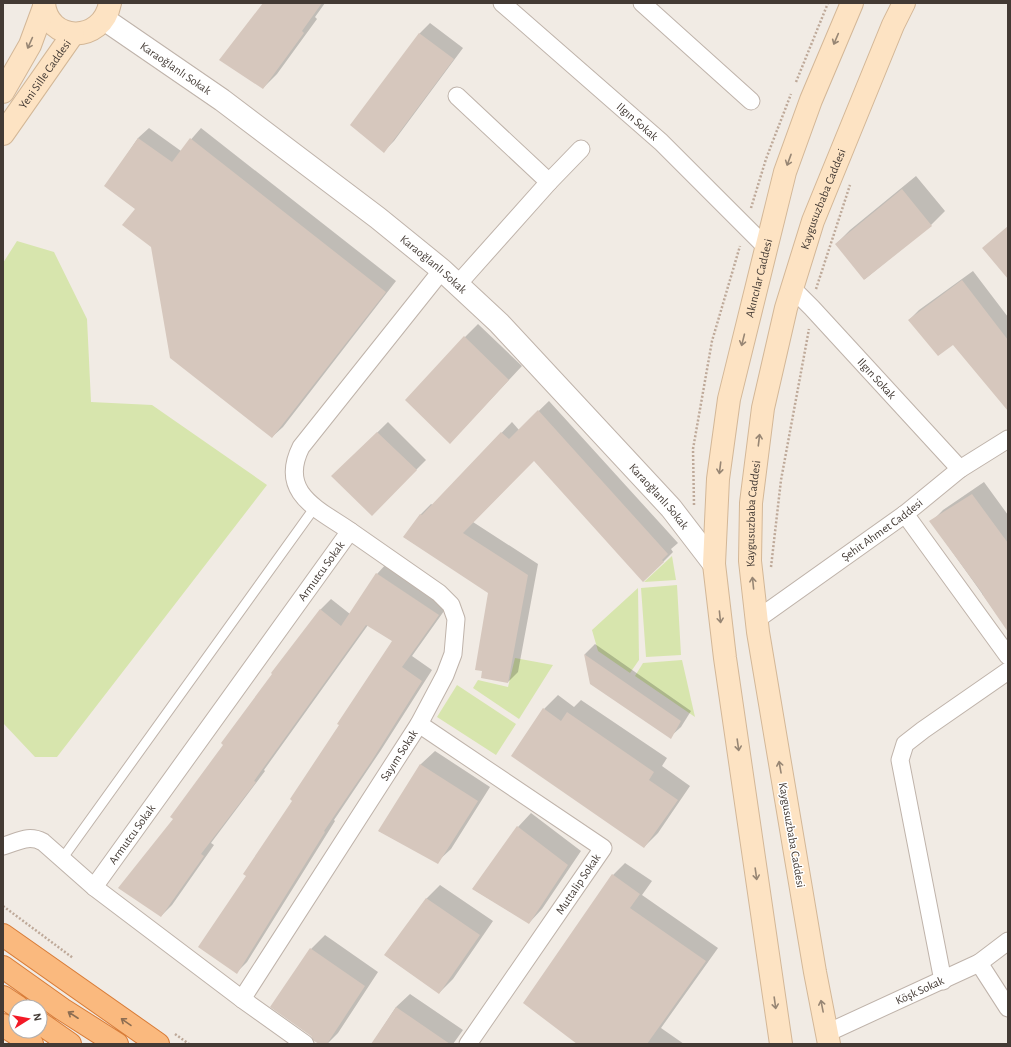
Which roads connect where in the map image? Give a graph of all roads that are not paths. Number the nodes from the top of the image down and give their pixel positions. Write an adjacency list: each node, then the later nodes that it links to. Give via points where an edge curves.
1 (502, 3): 14 (street, Ilgın Sokak, via 661,142)
2 (642, 3): 10 (street)
3 (852, 3): 14 (main road, Akıncılar Caddesi, one-way to 14, via 811,100 785,172)
4 (904, 3): 16 (main road, Kaygusuzbaba Caddesi, via 813,221)
5 (44, 5): 7 (main road, via 54,25); 8 (main road, Yeni Sille Caddesi, one-way to 8, via 30,45)
6 (107, 11): 7 (main road, via 98,26 90,31); 15 (street, Karaoğlanlı Sokak, via 378,218)
7 (73, 34): 11 (main road, Yeni Sille Caddesi)
8 (3, 92)
9 (457, 96): 13 (street)
10 (751, 101)
11 (3, 134)
12 (581, 149): 13 (street, Armutcu Sokak)
13 (549, 182): 15 (street, Armutcu Sokak)
14 (766, 247): 22 (main road, Akıncılar Caddesi, one-way to 22, via 729,399 718,479)
15 (450, 277): 19 (street, Armutcu Sokak, via 301,447 295,459 293,472 296,487); 22 (street, Karaoğlanlı Sokak, via 499,323 671,508)
16 (792, 288): 18 (street, Ilgın Sokak); 23 (main road, Kaygusuzbaba Caddesi, one-way to 16, via 750,561 751,503 763,408)
17 (1008, 439): 18 (street, Şehit Ahmet Caddesi)
18 (960, 469): 20 (street, Şehit Ahmet Caddesi)
19 (315, 507): 21 (street, Armutcu Sokak); 28 (lane)
20 (905, 514): 23 (street, Şehit Ahmet Caddesi); 24 (street)
21 (350, 531): 26 (street, Sayım Sokak, via 439,593 451,605 456,619 453,654 446,675); 29 (street, Armutcu Sokak)
22 (714, 564): 46 (main road, one-way to 46, via 725,658)
23 (756, 620): 39 (main road, Kaygusuzbaba Caddesi, one-way to 23)
24 (1008, 656)
25 (1008, 671): 34 (street, via 905,744 900,760)
26 (419, 724): 35 (street, Sayım Sokak); 45 (street, Muttalip Sokak, via 603,848)
27 (5, 847): 28 (street, via 22,839 36,838)
28 (62, 860): 29 (street)
29 (94, 887): 35 (street)
30 (3, 935): 43 (highway, one-way to 30)
31 (1008, 941): 32 (street, Köşk Sokak)
32 (979, 963): 34 (street, Köşk Sokak); 36 (street)
33 (3, 968): 42 (highway, one-way to 33)
34 (943, 981): 39 (street, Köşk Sokak)
35 (242, 999): 44 (street)
36 (1008, 1008)
37 (3, 1025): 40 (highway)
38 (48, 1029): 41 (highway)
39 (828, 1038)
40 (32, 1044)
41 (70, 1044)
42 (117, 1044)
43 (158, 1044)
44 (305, 1044)
45 (468, 1044)
46 (781, 1044)

